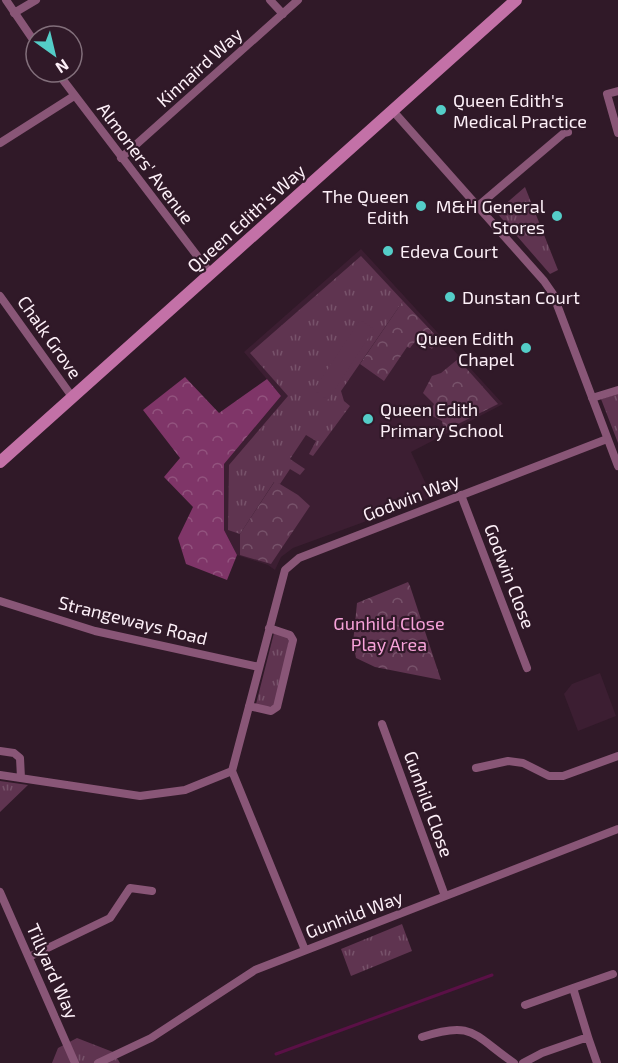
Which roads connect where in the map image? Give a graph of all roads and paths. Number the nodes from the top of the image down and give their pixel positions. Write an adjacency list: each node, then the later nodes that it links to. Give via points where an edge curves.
1 (6, 0): 6 (street)
2 (36, 0): 6 (street)
3 (270, 0): 7 (street)
4 (298, 0): 7 (street, Kinnaird Way)
5 (516, 0): 12 (street, Queen Edith's Way)
6 (14, 13): 8 (street)
7 (283, 14): 16 (street, Kinnaird Way)
8 (24, 27)
9 (66, 84): 11 (street, Almoners' Avenue)
10 (618, 91): 14 (street, via 607,94)
11 (74, 96): 15 (street); 16 (street, Almoners' Avenue)
12 (393, 111): 17 (street); 18 (street, Queen Edith's Way)
13 (568, 132): 17 (street)
14 (618, 133)
15 (0, 143)
16 (121, 158): 18 (street, Almoners' Avenue)
17 (478, 206): 22 (street, via 535,266 553,294)
18 (211, 274): 21 (street, Queen Edith's Way)
19 (0, 296): 21 (street, Chalk Grove)
20 (618, 390): 22 (street)
21 (73, 398): 24 (street, Queen Edith's Way)
22 (592, 398): 23 (street)
23 (608, 438): 25 (street); 26 (street, Godwin Way)
24 (0, 462)
25 (618, 466)
26 (461, 495): 28 (street, Godwin Way, via 290,563); 30 (street, Godwin Close)
27 (0, 601): 29 (street, Strangeways Road, via 95,631)
28 (270, 628): 29 (street, Godwin Way); 31 (street, via 290,635 293,640 277,707 271,711)
29 (259, 667): 31 (street, Godwin Way)
30 (528, 669)
31 (249, 706): 36 (street, Godwin Way)
32 (382, 724): 42 (street, Gunhild Close)
33 (0, 751): 38 (street, via 20,758)
34 (618, 756): 35 (street, via 563,776 549,776 508,760)
35 (476, 768)
36 (232, 771): 38 (street, via 184,790 140,796); 43 (street)
37 (0, 775): 38 (street)
38 (21, 778)
39 (618, 829): 42 (street, Gunhild Way)
40 (152, 891): 44 (street, via 130,888 110,918)
41 (0, 892): 44 (street, Tillyard Way)
42 (445, 896): 43 (street, Gunhild Way)
43 (305, 950): 50 (street, Gunhild Way, via 255,970)
44 (29, 957): 51 (street, Tillyard Way)
45 (614, 974): 46 (street)
46 (573, 988): 47 (street); 49 (street)
47 (525, 1005)
48 (422, 1037): 53 (street, via 464,1028)
49 (588, 1037): 54 (street); 55 (street)
50 (117, 1059): 52 (street, Gunhild Way)
51 (75, 1063)
52 (98, 1063)
53 (514, 1063)
54 (523, 1063)
55 (597, 1063)

